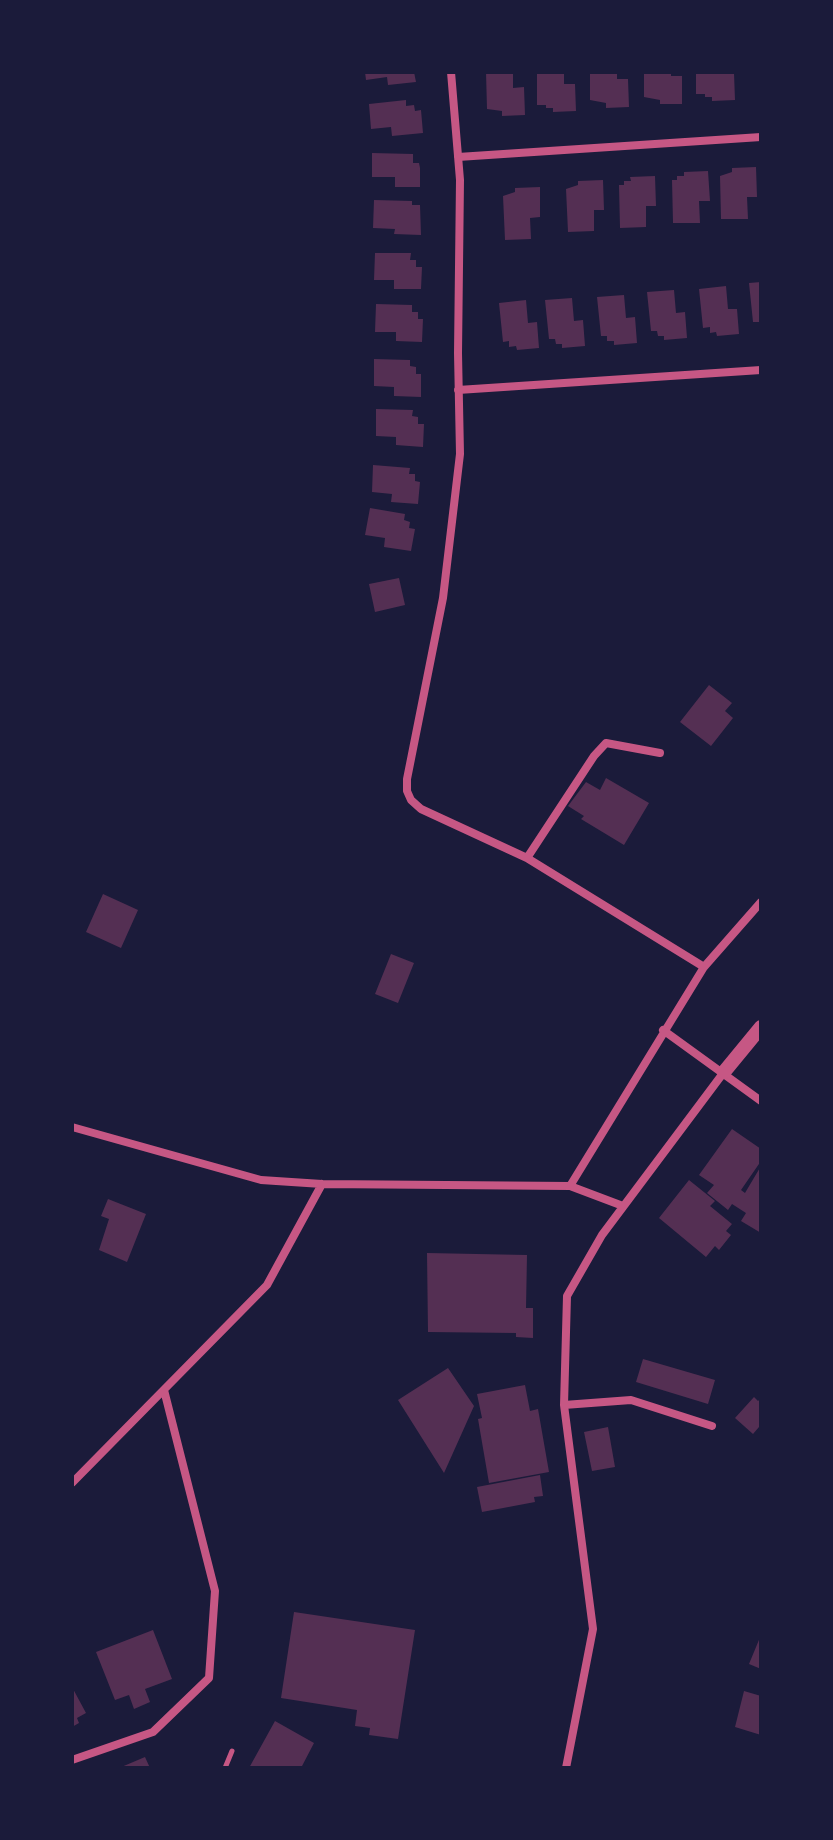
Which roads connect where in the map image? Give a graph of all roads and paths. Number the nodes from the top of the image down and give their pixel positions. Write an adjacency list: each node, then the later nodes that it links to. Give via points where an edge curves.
1 (451, 72): 3 (street)
2 (761, 137): 3 (street)
3 (458, 157): 5 (street)
4 (761, 370): 5 (street)
5 (458, 390): 7 (street, via 458,480 407,791 421,809)
6 (660, 753): 7 (street, via 606,743)
7 (527, 858): 9 (street)
8 (761, 902): 9 (street)
9 (704, 967): 11 (street)
10 (761, 1027): 12 (street)
11 (663, 1030): 12 (street); 16 (street)
12 (724, 1072): 13 (street); 17 (street)
13 (761, 1101)
14 (72, 1127): 15 (street, via 261,1180)
15 (322, 1184): 16 (street); 18 (street, via 267,1285)
16 (570, 1186): 17 (street)
17 (623, 1206): 19 (street, via 567,1296)
18 (164, 1390): 21 (street); 23 (street, via 215,1591 209,1678 153,1732)
19 (564, 1405): 20 (street, via 631,1400); 25 (street, via 593,1629)
20 (712, 1426)
21 (72, 1483)
22 (232, 1751): 24 (lane)
23 (72, 1760)
24 (225, 1768)
25 (566, 1768)

